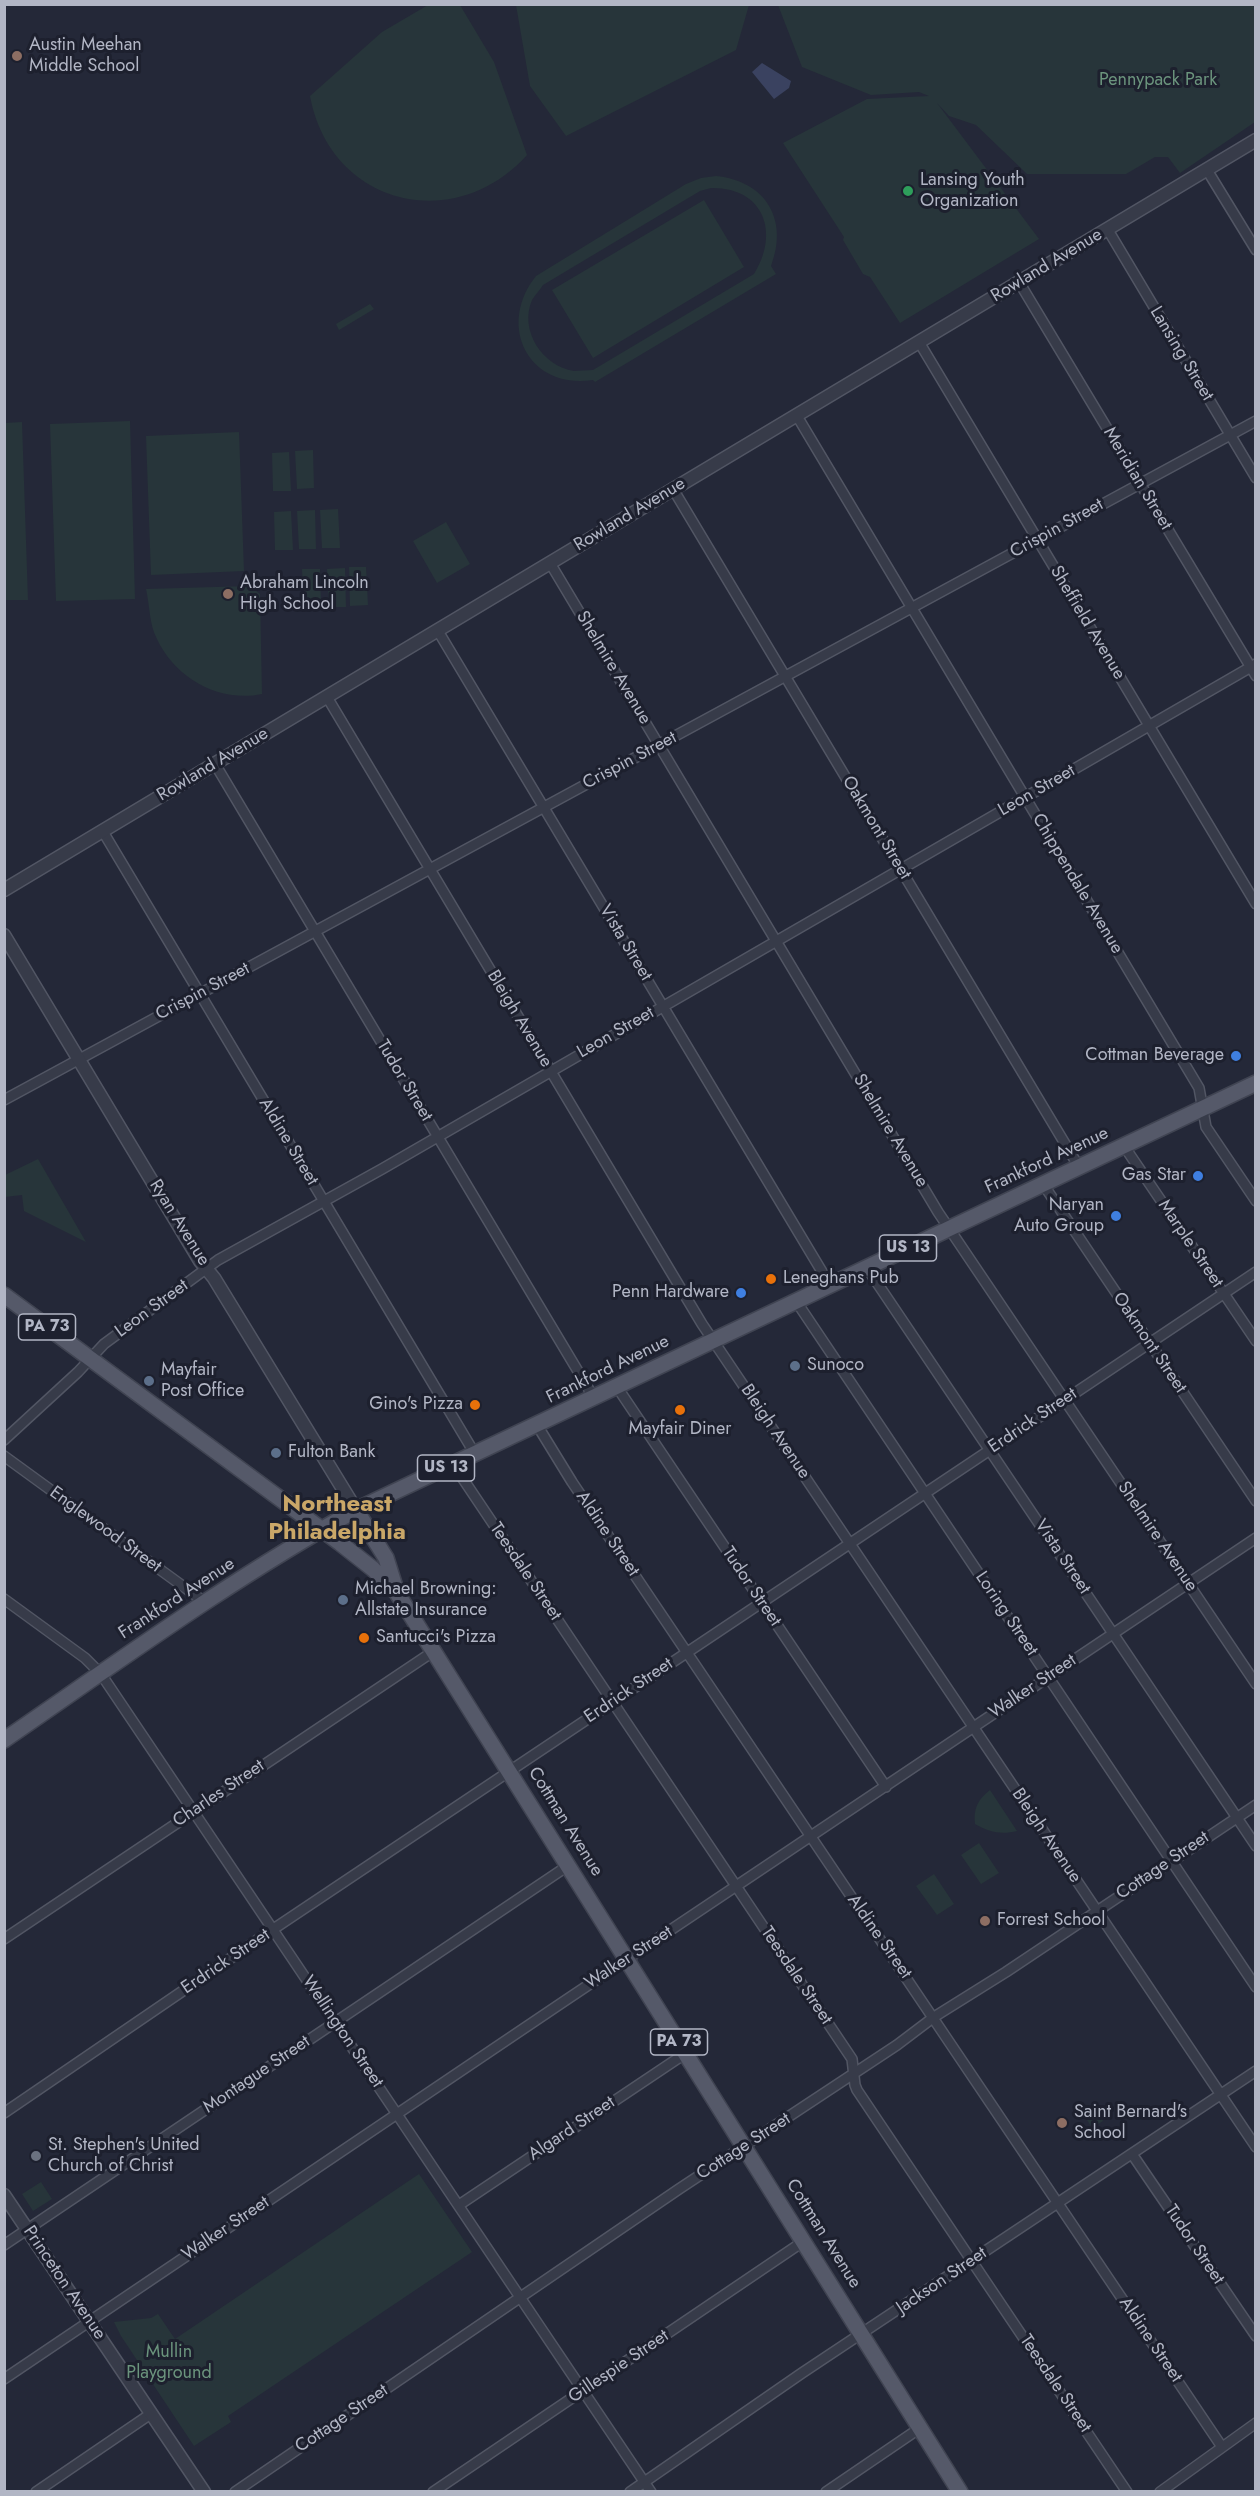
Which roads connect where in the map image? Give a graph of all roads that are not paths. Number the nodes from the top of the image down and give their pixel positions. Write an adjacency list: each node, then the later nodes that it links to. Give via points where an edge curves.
1 (1256, 140): 2 (street, Rowland Avenue)
2 (1207, 170): 3 (street, Rowland Avenue); 4 (street)
3 (1108, 230): 5 (street, Rowland Avenue); 9 (street, Lansing Street)
4 (1256, 250)
5 (1019, 282): 6 (street, Rowland Avenue); 11 (street, Meridian Street)
6 (919, 342): 7 (street, Rowland Avenue); 13 (street, Sheffield Avenue)
7 (796, 416): 12 (street, Rowland Avenue); 15 (street, Chippendale Avenue)
8 (1256, 421): 9 (street, Crispin Street)
9 (1230, 435): 10 (street, Lansing Street); 11 (street, Crispin Street)
10 (1256, 478)
11 (1140, 483): 13 (street, Crispin Street); 17 (street, Meridian Street)
12 (673, 489): 14 (street, Rowland Avenue); 18 (street, Oakmont Street)
13 (1037, 540): 15 (street, Crispin Street); 20 (street, Sheffield Avenue)
14 (550, 563): 16 (street, Rowland Avenue); 21 (street, Shelmire Avenue)
15 (911, 607): 18 (street, Crispin Street); 23 (street, Chippendale Avenue)
16 (438, 631): 19 (street, Rowland Avenue); 24 (street, Vista Street)
17 (1254, 669): 20 (street, Leon Street)
18 (785, 677): 21 (street, Crispin Street); 27 (street, Oakmont Street)
19 (327, 697): 22 (street, Rowland Avenue); 26 (street, Bleigh Avenue)
20 (1149, 726): 23 (street, Leon Street); 29 (street, Sheffield Avenue)
21 (658, 745): 24 (street, Crispin Street); 32 (street, Shelmire Avenue)
22 (214, 764): 25 (street, Rowland Avenue); 30 (street, Tudor Street)
23 (1025, 798): 27 (street, Leon Street); 39 (street, Chippendale Avenue, via 1199,1088)
24 (544, 807): 26 (street, Crispin Street); 34 (street, Vista Street)
25 (102, 830): 28 (street, Rowland Avenue); 33 (street, Aldine Street)
26 (429, 869): 30 (street, Crispin Street); 36 (street, Bleigh Avenue)
27 (900, 869): 32 (street, Leon Street); 42 (street, Oakmont Street)
28 (4, 890)
29 (1256, 904)
30 (315, 932): 33 (street, Crispin Street); 40 (street, Tudor Street)
31 (4, 935): 35 (street, Ryan Avenue)
32 (776, 941): 34 (street, Leon Street); 46 (street, Shelmire Avenue)
33 (200, 994): 35 (street, Crispin Street); 44 (street, Aldine Street)
34 (663, 1006): 36 (street, Leon Street); 50 (street, Vista Street)
35 (79, 1058): 38 (street, Crispin Street); 47 (street, Ryan Avenue)
36 (550, 1071): 40 (street, Leon Street); 54 (street, Bleigh Avenue)
37 (1256, 1083): 39 (main road, Frankford Avenue / US 13)
38 (4, 1100)
39 (1203, 1108): 41 (main road, Frankford Avenue / US 13); 45 (street, Chippendale Avenue, via 1206,1127)
40 (437, 1136): 44 (street, Leon Street); 59 (street, Tudor Street)
41 (1124, 1146): 42 (main road, Frankford Avenue / US 13); 51 (street, Marple Street)
42 (1078, 1167): 43 (main road, Frankford Avenue / US 13)
43 (1042, 1185): 46 (main road, Frankford Avenue / US 13); 56 (street, Oakmont Street)
44 (323, 1201): 47 (street, Leon Street); 64 (street, Aldine Street)
45 (1256, 1201)
46 (950, 1229): 48 (main road, Frankford Avenue / US 13); 60 (street, Shelmire Avenue)
47 (207, 1268): 57 (street, Leon Street, via 104,1344); 69 (street, Ryan Avenue)
48 (867, 1268): 50 (main road, Frankford Avenue / US 13); 63 (street, Vista Street)
49 (1256, 1272): 51 (street, Erdrick Street)
50 (830, 1285): 53 (main road, Frankford Avenue / US 13)
51 (1223, 1293): 55 (street, Marple Street); 56 (street, Erdrick Street)
52 (4, 1295): 57 (main road, Cottman Avenue / PA 73)
53 (796, 1301): 54 (main road, Frankford Avenue / US 13); 67 (street, Loring Street)
54 (713, 1341): 58 (main road, Frankford Avenue / US 13); 72 (street, Bleigh Avenue)
55 (1256, 1341)
56 (1149, 1343): 60 (street, Erdrick Street); 68 (street, Oakmont Street)
57 (90, 1359): 62 (street, Leon Street); 70 (main road, Cottman Avenue / PA 73)
58 (616, 1387): 59 (main road, Frankford Avenue / US 13); 76 (street, Tudor Street)
59 (594, 1398): 61 (main road, Frankford Avenue / US 13)
60 (1065, 1400): 63 (street, Erdrick Street); 73 (street, Shelmire Avenue)
61 (537, 1425): 64 (main road, Frankford Avenue / US 13); 80 (street, Aldine Street)
62 (4, 1440)
63 (990, 1450): 67 (street, Erdrick Street); 78 (street, Vista Street)
64 (475, 1454): 66 (main road, Frankford Avenue / US 13)
65 (4, 1456): 77 (street, Englewood Street)
66 (453, 1464): 69 (main road, Frankford Avenue / US 13); 84 (street, Teesdale Street)
67 (925, 1494): 72 (street, Erdrick Street); 82 (street, Loring Street)
68 (1256, 1502)
69 (356, 1510): 70 (main road, Frankford Avenue / US 13); 74 (main road, via 386,1558)
70 (321, 1529): 74 (main road, Cottman Avenue / PA 73, via 374,1569); 77 (main road, Frankford Avenue / US 13)
71 (1256, 1538): 73 (street, Walker Street)
72 (849, 1543): 76 (street, Erdrick Street); 85 (street, Bleigh Avenue)
73 (1188, 1583): 78 (street, Walker Street); 83 (street, Shelmire Avenue)
74 (397, 1593): 79 (main road, Cottman Avenue / PA 73)
75 (4, 1599): 81 (street, Wellington Street)
76 (761, 1602): 80 (street, Erdrick Street); 88 (street, Tudor Street)
77 (206, 1603): 81 (main road, Frankford Avenue / US 13)
78 (1113, 1634): 82 (street, Walker Street); 91 (street, Vista Street)
79 (434, 1650): 87 (main road, Cottman Avenue / PA 73); 90 (street, Charles Street)
80 (687, 1652): 84 (street, Erdrick Street); 92 (street, Aldine Street)
81 (101, 1674): 86 (main road, Frankford Avenue / US 13); 90 (street, Wellington Street)
82 (1048, 1677): 85 (street, Walker Street); 94 (street, Loring Street)
83 (1256, 1684)
84 (612, 1701): 87 (street, Erdrick Street); 96 (street, Teesdale Street)
85 (973, 1727): 88 (street, Walker Street); 97 (street, Bleigh Avenue)
86 (4, 1740)
87 (510, 1771): 95 (main road, Cottman Avenue / PA 73); 98 (street, Erdrick Street)
88 (886, 1787): 92 (street, Walker Street)
89 (1256, 1804): 91 (street, Cottage Street)
90 (193, 1811): 98 (street, Wellington Street); 99 (street, Charles Street)
91 (1236, 1818): 93 (street, Vista Street); 94 (street, Cottage Street)
92 (810, 1837): 96 (street, Walker Street); 102 (street, Aldine Street)
93 (1256, 1846)
94 (1171, 1861): 97 (street, Cottage Street); 101 (street, Loring Street)
95 (569, 1865): 100 (main road, Cottman Avenue / PA 73); 103 (street, Montague Street)
96 (736, 1886): 100 (street, Walker Street); 106 (street, Teesdale Street, via 852,2059)
97 (1097, 1911): 102 (street, Cottage Street); 107 (street, Bleigh Avenue)
98 (272, 1930): 103 (street, Wellington Street); 108 (street, Erdrick Street)
99 (4, 1939)
100 (627, 1959): 104 (main road, Cottman Avenue / PA 73); 109 (street, Walker Street)
101 (1256, 1987)
102 (934, 2017): 106 (street, Cottage Street); 114 (street, Aldine Street)
103 (335, 2022): 109 (street, Wellington Street); 116 (street, Montague Street)
104 (686, 2053): 110 (main road, Cottman Avenue / PA 73); 115 (street, Algard Street)
105 (1256, 2071): 107 (street, Jackson Street)
106 (854, 2075): 110 (street, Cottage Street); 119 (street, Teesdale Street, via 857,2090)
107 (1220, 2095): 111 (street, Bleigh Avenue); 112 (street, Jackson Street)
108 (4, 2113)
109 (397, 2114): 115 (street, Wellington Street); 121 (street, Walker Street)
110 (745, 2145): 117 (main road, Cottman Avenue / PA 73); 120 (street, Cottage Street)
111 (1256, 2147)
112 (1132, 2154): 114 (street, Jackson Street); 123 (street, Tudor Street)
113 (4, 2194): 116 (street, Princeton Avenue)
114 (1058, 2202): 119 (street, Jackson Street); 129 (street, Aldine Street)
115 (459, 2205): 120 (street, Wellington Street)
116 (28, 2230): 118 (street, Montague Street); 121 (street, Princeton Avenue)
117 (804, 2241): 122 (main road, Cottman Avenue / PA 73); 125 (street, Gillespie Street)
118 (4, 2245)
119 (972, 2261): 122 (street, Jackson Street); 139 (street, Teesdale Street)
120 (520, 2297): 125 (street, Wellington Street); 133 (street, Cottage Street)
121 (90, 2322): 124 (street, Walker Street); 126 (street, Princeton Avenue)
122 (862, 2334): 128 (main road, Cottman Avenue / PA 73); 130 (street, Jackson Street)
123 (1256, 2336)
124 (4, 2379)
125 (583, 2391): 130 (street, Wellington Street); 134 (street, Gillespie Street)
126 (152, 2413): 131 (street); 132 (street, Princeton Avenue)
127 (1256, 2423): 129 (street)
128 (921, 2428): 137 (street); 138 (main road, Cottman Avenue / PA 73)
129 (1222, 2447): 140 (street)
130 (644, 2482): 135 (street, Jackson Street); 136 (street, Wellington Street)
131 (36, 2492)
132 (204, 2492)
133 (235, 2492)
134 (433, 2492)
135 (630, 2492)
136 (651, 2492)
137 (826, 2492)
138 (960, 2492)
139 (1127, 2492)
140 (1160, 2492)

